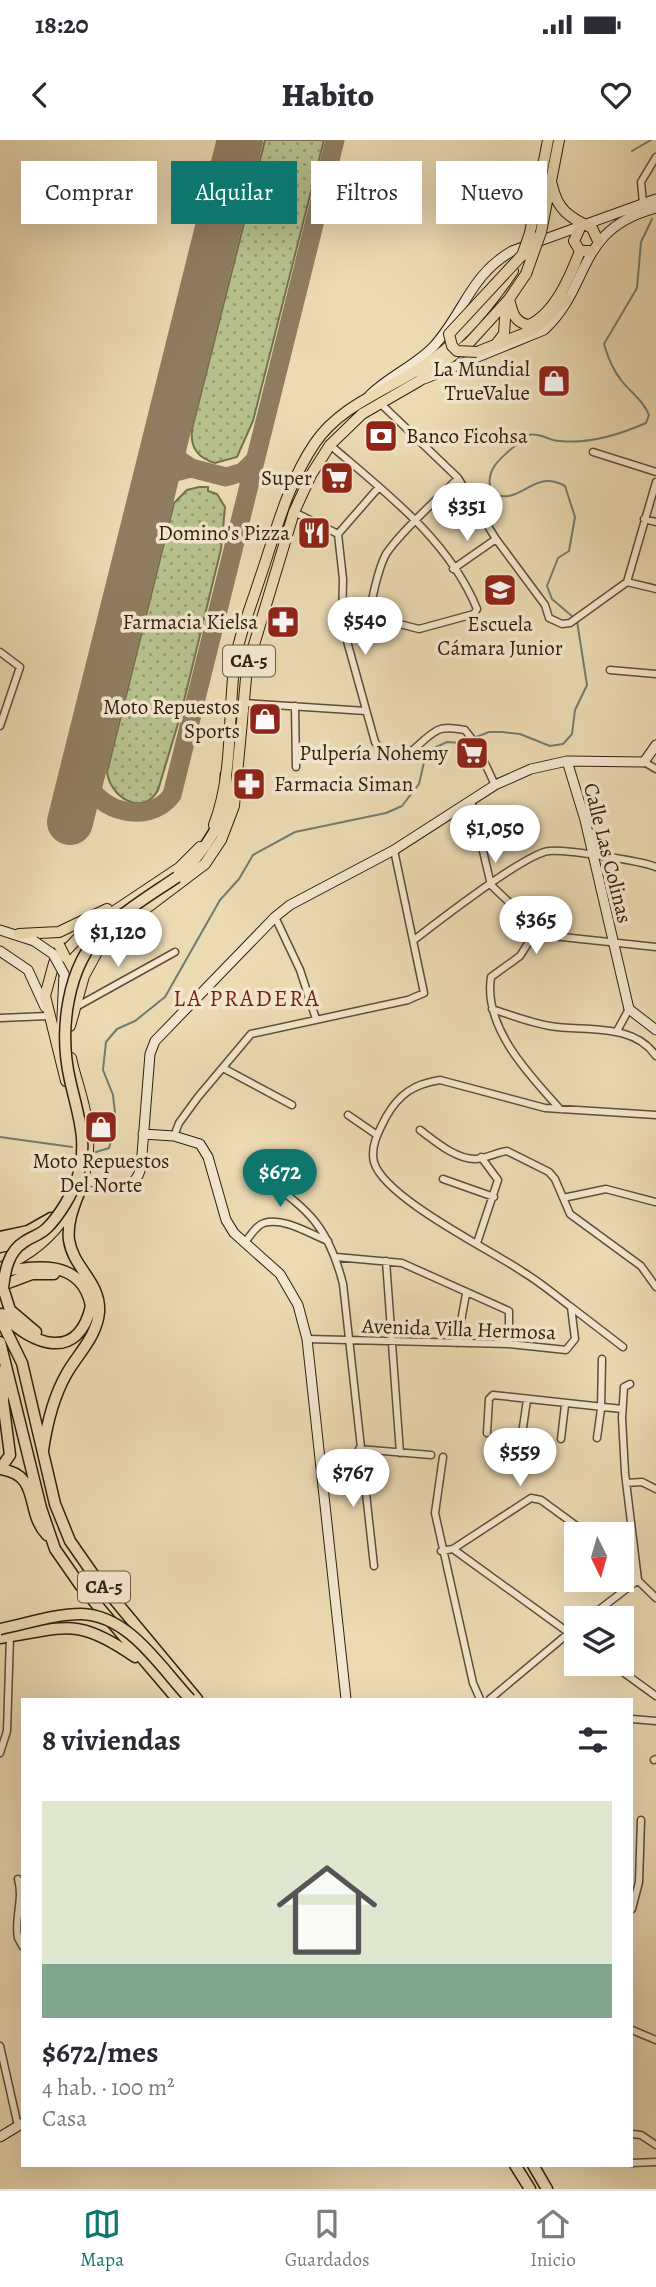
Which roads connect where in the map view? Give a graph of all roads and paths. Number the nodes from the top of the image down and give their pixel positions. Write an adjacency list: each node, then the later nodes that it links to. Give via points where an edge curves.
1 (548, 140): 11 (main road, CA-5, bridge)
2 (559, 140): 4 (main road, CA-5)
3 (656, 157): 6 (street, via 641,182)
4 (550, 178): 8 (main road, via 561,210); 13 (main road, CA-5, bridge, via 541,232 526,274)
5 (656, 200): 6 (street)
6 (643, 203): 8 (street)
7 (656, 208): 9 (street, via 628,219)
8 (583, 228): 9 (main road, via 595,232); 10 (main road, via 574,241); 16 (street, via 512,251 493,262 436,344)
9 (598, 241): 10 (street)
10 (586, 251): 12 (street); 13 (main road, via 537,321 529,325 519,321)
11 (524, 253): 14 (main road, bridge, via 449,334 457,351 477,352); 16 (main road, CA-5, bridge, via 494,299 462,335 423,366)
12 (567, 299): 14 (main road, via 533,330); 15 (street, via 544,330)
13 (508, 301): 14 (main road, via 504,334); 15 (main road, CA-5, via 469,344)
14 (494, 346)
15 (419, 381): 17 (main road, CA-5)
16 (368, 396): 45 (main road, CA-5, via 316,442 287,497 235,663)
17 (378, 401): 18 (main road, CA-5); 21 (street)
18 (330, 446): 23 (street); 24 (main road, CA-5)
19 (593, 452): 20 (street)
20 (656, 472)
21 (458, 478): 26 (street); 29 (street)
22 (656, 482): 25 (street)
23 (379, 487): 26 (street); 28 (street)
24 (294, 512): 28 (street); 36 (main road, CA-5, via 250,656)
25 (643, 519): 27 (street); 31 (street)
26 (418, 521): 30 (street); 30 (street, via 386,556 372,617 424,629 474,614 475,603)
27 (656, 522)
28 (338, 534): 38 (street, via 343,562 342,623)
29 (496, 539): 30 (street); 31 (street, via 545,605 549,618 562,624)
30 (453, 569)
31 (628, 582): 32 (street)
32 (656, 589)
33 (0, 652): 39 (street, via 20,667)
34 (610, 670): 35 (street)
35 (656, 674)
36 (244, 703): 37 (street); 46 (main road, CA-5)
37 (295, 706): 38 (street); 43 (street)
38 (366, 711): 47 (street, via 375,742 390,756 408,756 437,730 466,730)
39 (0, 726)
40 (656, 745): 42 (street)
41 (567, 761): 42 (street); 47 (street, via 531,769); 51 (street, Calle Las Colinas)
42 (644, 762): 44 (street)
43 (296, 767)
44 (656, 769)
45 (226, 775): 49 (highway); 54 (main road, CA-5, via 215,823 202,844)
46 (238, 780): 49 (highway); 62 (main road, CA-5, via 221,840 205,864)
47 (495, 785): 48 (street)
48 (471, 800): 50 (street); 53 (street)
49 (226, 809): 96 (highway, bridge, via 198,857 103,931 77,976 65,1041 84,1130 81,1168 66,1201 46,1228)
50 (394, 850): 55 (street); 60 (street)
51 (594, 858): 52 (street); 53 (street, via 547,850); 61 (street, Calle Las Colinas)
52 (656, 867)
53 (491, 884): 59 (street); 60 (street)
54 (155, 885): 56 (main road); 69 (main road, CA-5, via 66,948 49,973)
55 (275, 917): 71 (street); 82 (street, via 155,1041)
56 (71, 928): 58 (main road, via 44,935); 62 (main road, bridge, via 60,938 65,957 76,958)
57 (0, 930): 58 (street)
58 (19, 934): 76 (street, bridge, via 53,954 64,974 62,1042)
59 (534, 934): 61 (street); 67 (street, via 520,956 491,977)
60 (414, 940): 71 (street, via 424,993)
61 (611, 940): 63 (street); 68 (street, Calle Las Colinas)
62 (100, 944): 66 (main road, CA-5)
63 (656, 947)
64 (0, 951): 69 (street, via 28,970)
65 (175, 952): 66 (street)
66 (73, 1009): 76 (main road, CA-5, via 69,1043)
67 (492, 1009): 73 (street, via 548,1026); 78 (street, via 522,1064)
68 (629, 1009): 72 (street); 73 (street)
69 (47, 1014): 70 (street); 93 (main road, CA-5, via 78,1135 73,1178)
70 (0, 1018)
71 (316, 1019): 75 (street, via 251,1034)
72 (656, 1030)
73 (617, 1031): 74 (street, via 638,1040)
74 (656, 1056)
75 (223, 1068): 77 (street); 84 (street, via 184,1116)
76 (78, 1090): 87 (main road, CA-5, via 88,1129)
77 (292, 1105)
78 (560, 1109): 80 (street, Avenida Villa Hermosa); 83 (street, Avenida Villa Hermosa, via 440,1080 426,1082 397,1098)
79 (348, 1115): 83 (street)
80 (656, 1115)
81 (421, 1130): 85 (street, via 443,1147 463,1156)
82 (143, 1134): 84 (street); 87 (street, via 139,1174 132,1184 117,1188)
83 (377, 1135): 98 (street, Avenida Villa Hermosa, via 374,1162 380,1175 423,1211)
84 (174, 1136): 97 (street, via 194,1141 205,1150 226,1220)
85 (481, 1157): 90 (street, via 498,1181); 91 (street, via 508,1151 549,1172)
86 (250, 1167): 95 (street, via 317,1220)
87 (83, 1179): 89 (main road, CA-5)
88 (443, 1179): 90 (street)
89 (79, 1193): 103 (main road, CA-5, via 54,1232); 131 (highway, via 69,1240 96,1289 99,1314 54,1402)
90 (494, 1197): 98 (street)
91 (563, 1198): 92 (street, via 606,1189); 105 (street, via 570,1214 641,1266)
92 (655, 1202)
93 (51, 1218): 94 (highway, via 27,1231); 101 (main road, via 21,1247)
94 (0, 1237)
95 (328, 1241): 97 (street, via 286,1224 268,1222); 100 (street)
96 (22, 1242): 99 (highway); 104 (highway, bridge, via 11,1255)
97 (244, 1242): 110 (street, via 287,1284 302,1315)
98 (477, 1243): 107 (street, Avenida Villa Hermosa)
99 (0, 1247)
100 (335, 1257): 102 (street); 112 (street)
101 (0, 1258)
102 (386, 1261): 106 (street, via 402,1262); 113 (street)
103 (0, 1270): 108 (highway, via 39,1266 66,1271 80,1281 91,1306 72,1338 56,1343 32,1339)
104 (2, 1287): 104 (highway, via 32,1274 53,1274 78,1287 85,1306 75,1327 64,1335 43,1336 18,1319 5,1302)
105 (656, 1287)
106 (466, 1294): 114 (street); 115 (street, via 507,1309)
107 (571, 1307): 115 (street, Avenida Villa Hermosa, via 576,1331 570,1349); 116 (street)
108 (0, 1311)
109 (0, 1318): 131 (highway, via 22,1363)
110 (307, 1339): 112 (street, Avenida Villa Hermosa); 154 (street)
111 (0, 1342): 117 (highway)
112 (349, 1342): 113 (street, Avenida Villa Hermosa); 128 (street)
113 (394, 1343): 114 (street, Avenida Villa Hermosa); 129 (street)
114 (457, 1343): 115 (street, Avenida Villa Hermosa)
115 (509, 1344)
116 (623, 1347)
117 (5, 1354): 136 (highway); 136 (highway, via 10,1455 0,1469 18,1473 25,1481 37,1522)
118 (602, 1359): 122 (street)
119 (630, 1384): 123 (street, via 624,1387)
120 (527, 1400): 121 (street); 124 (street, via 491,1395); 125 (street)
121 (565, 1405): 122 (street); 127 (street)
122 (601, 1409): 123 (street); 126 (street)
123 (622, 1409): 133 (street)
124 (487, 1433)
125 (522, 1434)
126 (597, 1438)
127 (561, 1439)
128 (359, 1449): 129 (street); 139 (street)
129 (400, 1453): 130 (street)
130 (431, 1455)
131 (42, 1456): 153 (highway, CA-5, via 70,1541)
132 (443, 1457): 138 (street, via 435,1513)
133 (626, 1483): 134 (street, via 642,1482); 141 (street)
134 (656, 1489)
135 (571, 1522): 137 (street, via 531,1498)
136 (49, 1533): 148 (highway, CA-5, via 80,1585)
137 (453, 1549): 138 (street); 145 (street)
138 (441, 1551): 155 (street)
139 (374, 1566)
140 (634, 1576): 141 (street)
141 (638, 1580): 142 (street); 143 (street)
142 (656, 1598)
143 (604, 1606)
144 (0, 1629): 152 (highway, bridge, via 60,1616 104,1618 121,1626)
145 (564, 1630)
146 (564, 1636): 156 (street)
147 (5, 1637): 148 (highway, via 78,1627 107,1638); 159 (street, via 7,1731)
148 (149, 1667): 151 (highway, CA-5)
149 (628, 1676): 150 (street)
150 (656, 1696)
151 (176, 1698)
152 (189, 1698)
153 (196, 1698)
154 (346, 1698)
155 (480, 1698)
156 (491, 1698)
157 (633, 1719): 158 (street)
158 (656, 1721)
159 (0, 1753)
160 (641, 1820): 164 (street, via 639,1882)
161 (18, 1879): 162 (street)
162 (21, 1893)
163 (21, 1903): 165 (street, via 17,1923)
164 (633, 1905)
165 (21, 1937)
166 (633, 2031): 167 (street)
167 (656, 2040)
168 (0, 2046): 169 (street)
169 (20, 2125): 171 (street)
170 (633, 2134): 172 (street)
171 (0, 2137)
172 (656, 2145)
173 (656, 2162): 174 (street)
174 (633, 2163)
175 (516, 2167): 177 (highway)
176 (534, 2167): 178 (highway)
177 (530, 2189)
178 (547, 2189)

